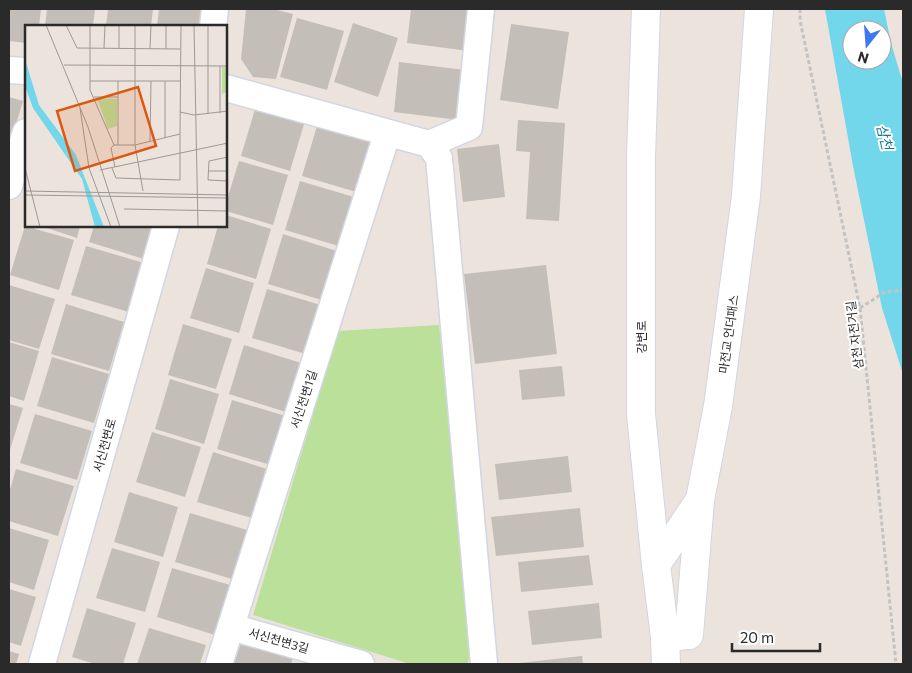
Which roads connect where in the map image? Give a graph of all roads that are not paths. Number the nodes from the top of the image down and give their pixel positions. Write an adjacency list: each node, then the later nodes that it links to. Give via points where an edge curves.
1 (215, 9): 5 (street)
2 (481, 9): 11 (street, via 469,127)
3 (646, 9): 15 (street, 강변로, via 641,157 642,414)
4 (759, 9): 14 (street, 마전교 언더패스, via 746,196 718,406)
5 (213, 25)
6 (9, 70): 7 (street)
7 (25, 71)
8 (228, 89): 9 (street)
9 (387, 134): 11 (street); 16 (street, 서신천변1길)
10 (25, 135): 12 (street)
11 (429, 144): 21 (street, via 439,158)
12 (9, 186)
13 (165, 228): 18 (street, 서신천변로)
14 (700, 500): 15 (street); 17 (street, 마전교 언더패스, via 689,635)
15 (656, 565): 17 (street, 강변로)
16 (231, 627): 19 (street, 서신천변1길); 20 (street, 서신천변3길)
17 (665, 637): 22 (street, 강변로)
18 (42, 664)
19 (219, 664)
20 (360, 664)
21 (484, 664)
22 (666, 664)

